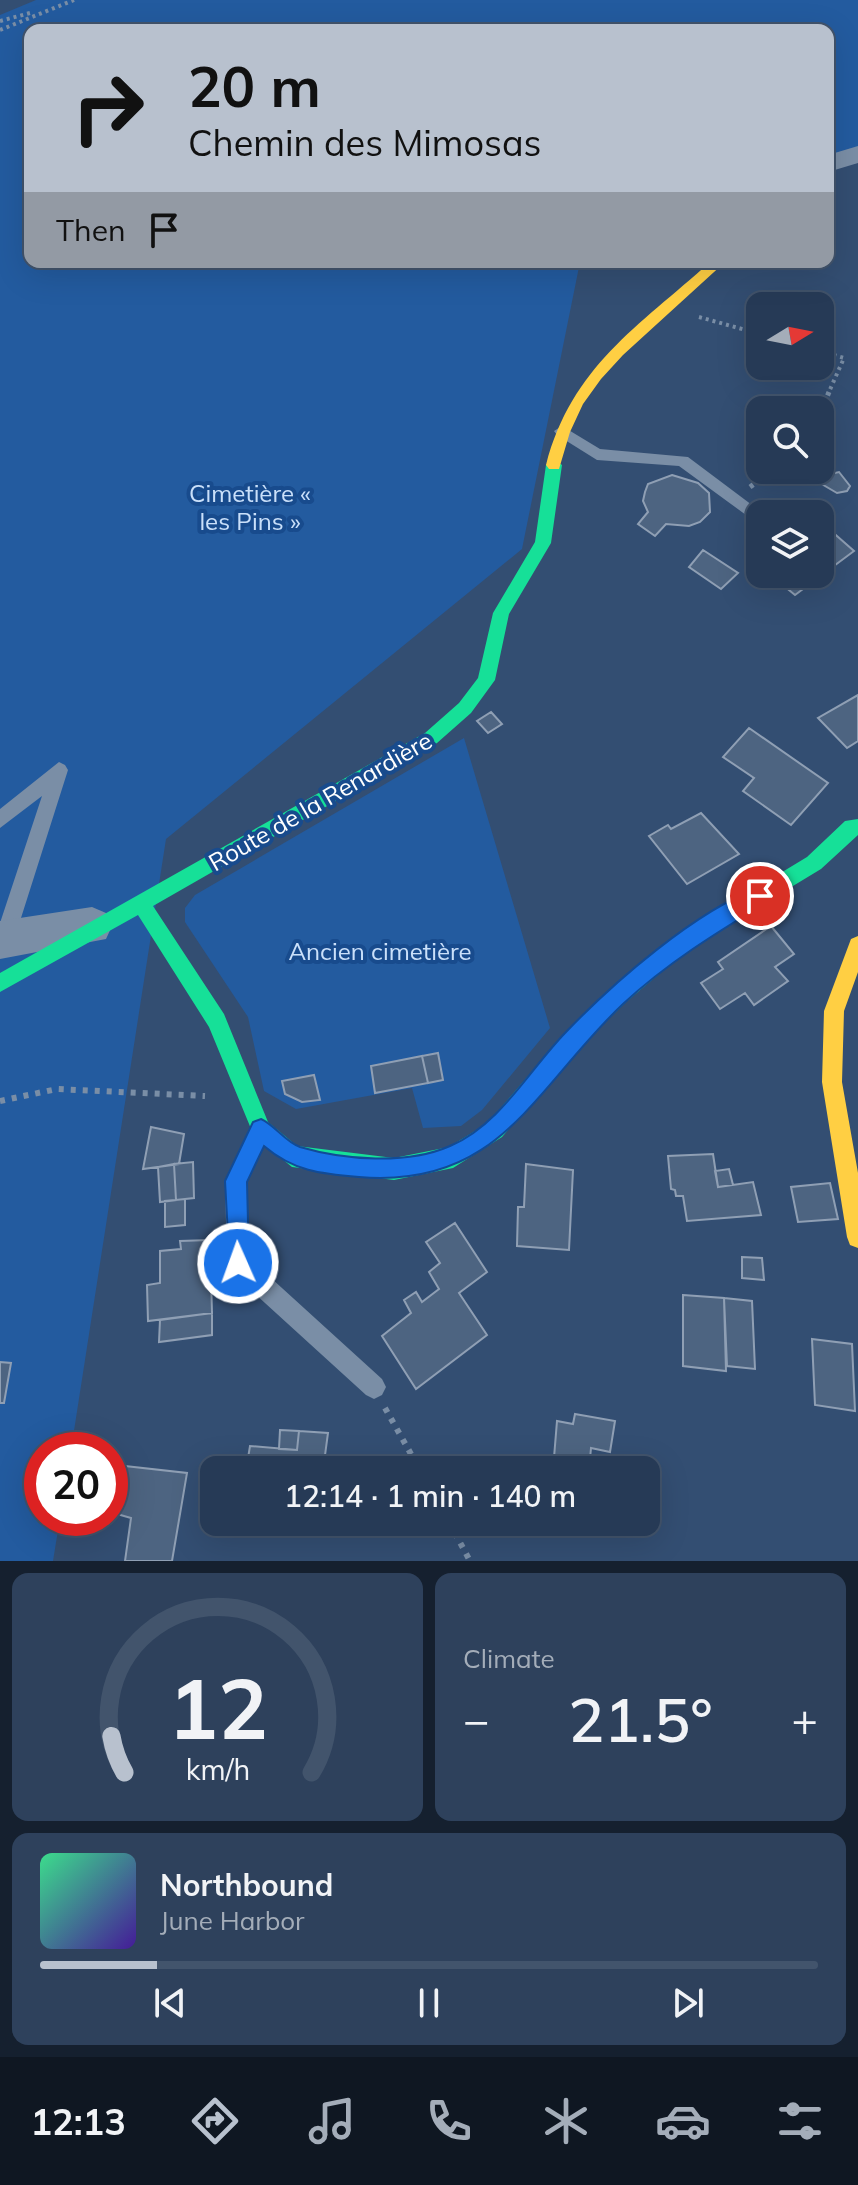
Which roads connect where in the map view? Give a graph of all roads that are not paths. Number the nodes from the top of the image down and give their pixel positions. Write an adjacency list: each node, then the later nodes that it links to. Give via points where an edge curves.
1 (858, 154): 2 (street)
2 (834, 162)
3 (712, 268): 4 (street, Route de la Renardière, via 589,381)
4 (562, 431): 5 (lane, via 597,454 683,461); 8 (street, Route de la Renardière, via 542,544 503,607 490,669 471,701 431,738)
5 (746, 507)
6 (0, 820): 10 (lane, via 59,770)
7 (858, 827): 13 (street, via 814,863 679,945 572,1040 495,1130 453,1157 394,1169 343,1165 292,1156)
8 (142, 905): 9 (street, Route de la Renardière); 13 (street, via 217,1021)
9 (107, 924): 10 (street); 12 (street, Route de la Renardière)
10 (2, 940)
11 (858, 945): 14 (street, via 834,1011 832,1082)
12 (0, 983)
13 (261, 1129): 15 (lane, via 236,1181 238,1263)
14 (858, 1237)
15 (374, 1387)

